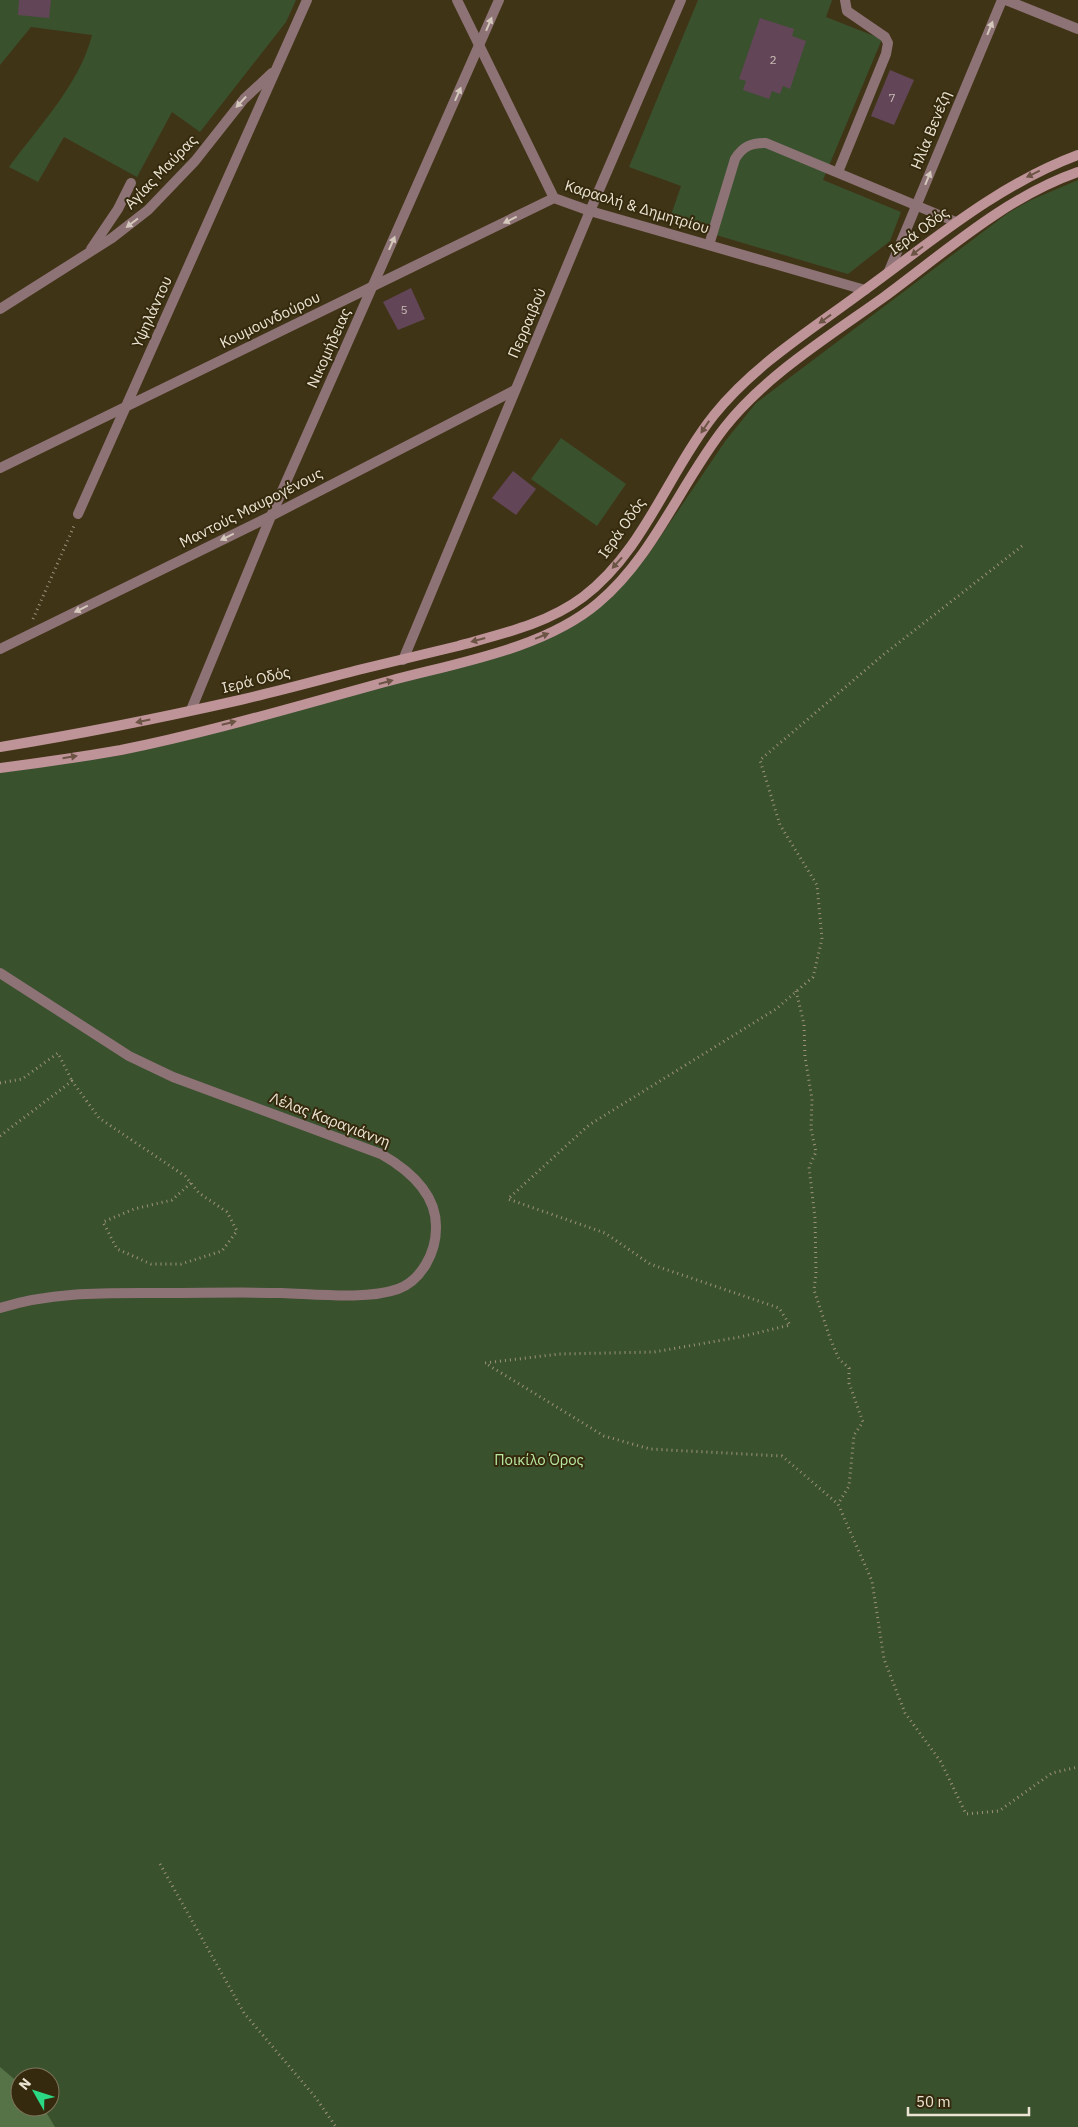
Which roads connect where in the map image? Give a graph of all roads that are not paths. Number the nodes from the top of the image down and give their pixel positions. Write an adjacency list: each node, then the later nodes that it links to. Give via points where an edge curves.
1 (307, 0): 10 (street, Υψηλάντου)
2 (457, 0): 9 (street, Καραολή & Δημητρίου)
3 (499, 0): 9 (street, Νικομήδειας, one-way to 3)
4 (681, 0): 17 (street, Περραιβού)
5 (846, 0): 12 (street, via 847,11 888,42)
6 (1002, 0): 16 (street, Ηλία Βενέζη, one-way to 6)
7 (1006, 0): 8 (street)
8 (1078, 29)
9 (479, 48): 15 (street, Καραολή & Δημητρίου); 22 (street, Νικομήδειας, one-way to 9)
10 (276, 69): 20 (street, Αγίας Μαύρας, one-way to 20, via 244,99 195,161 148,210); 26 (street, Υψηλάντου)
11 (1078, 155): 18 (main road, Ιερά Οδός, one-way to 18, via 1018,182)
12 (838, 172): 16 (street); 19 (street, via 766,143 753,143 741,149 735,159)
13 (1078, 172): 34 (main road, Ιερά Οδός, one-way to 13, via 121,750 505,649 559,629 597,604 634,566 720,433 754,395 969,234 1027,195)
14 (131, 183): 20 (street, via 118,209)
15 (554, 198): 17 (street, Καραολή & Δημητρίου); 22 (street, Κουμουνδούρου, one-way to 22)
16 (917, 205): 18 (street); 21 (street, Ηλία Βενέζη)
17 (590, 211): 19 (street, Καραολή & Δημητρίου); 25 (street, Περραιβού)
18 (956, 222): 21 (main road, Ιερά Οδός, one-way to 21)
19 (709, 246): 23 (street, Καραολή & Δημητρίου)
20 (87, 254): 24 (street, Αγίας Μαύρας)
21 (889, 272): 23 (main road, Ιερά Οδός)
22 (372, 287): 26 (street, Κουμουνδούρου); 29 (street, Νικομήδειας)
23 (865, 290): 31 (main road, Ιερά Οδός, one-way to 31, via 773,358 727,399 703,430 623,557 586,595 567,608 524,627)
24 (0, 309)
25 (515, 390): 29 (street, Μαντούς Μαυρογένους); 31 (street, Περραιβού)
26 (127, 406): 27 (street, Κουμουνδούρου); 28 (street, Υψηλάντου)
27 (0, 468)
28 (78, 514)
29 (271, 516): 30 (street, Μαντούς Μαυρογένους, one-way to 30); 32 (street, Νικομήδειας)
30 (0, 649)
31 (403, 660): 32 (main road, Ιερά Οδός)
32 (191, 710): 33 (main road, Ιερά Οδός, one-way to 33)
33 (0, 747)
34 (0, 768)
35 (0, 973): 36 (street, Λέλας Καραγιάννη, via 129,1056 173,1077 381,1154 411,1174 424,1189 437,1217 433,1251 412,1281 398,1289 352,1296 98,1293 27,1300)
36 (0, 1308)

